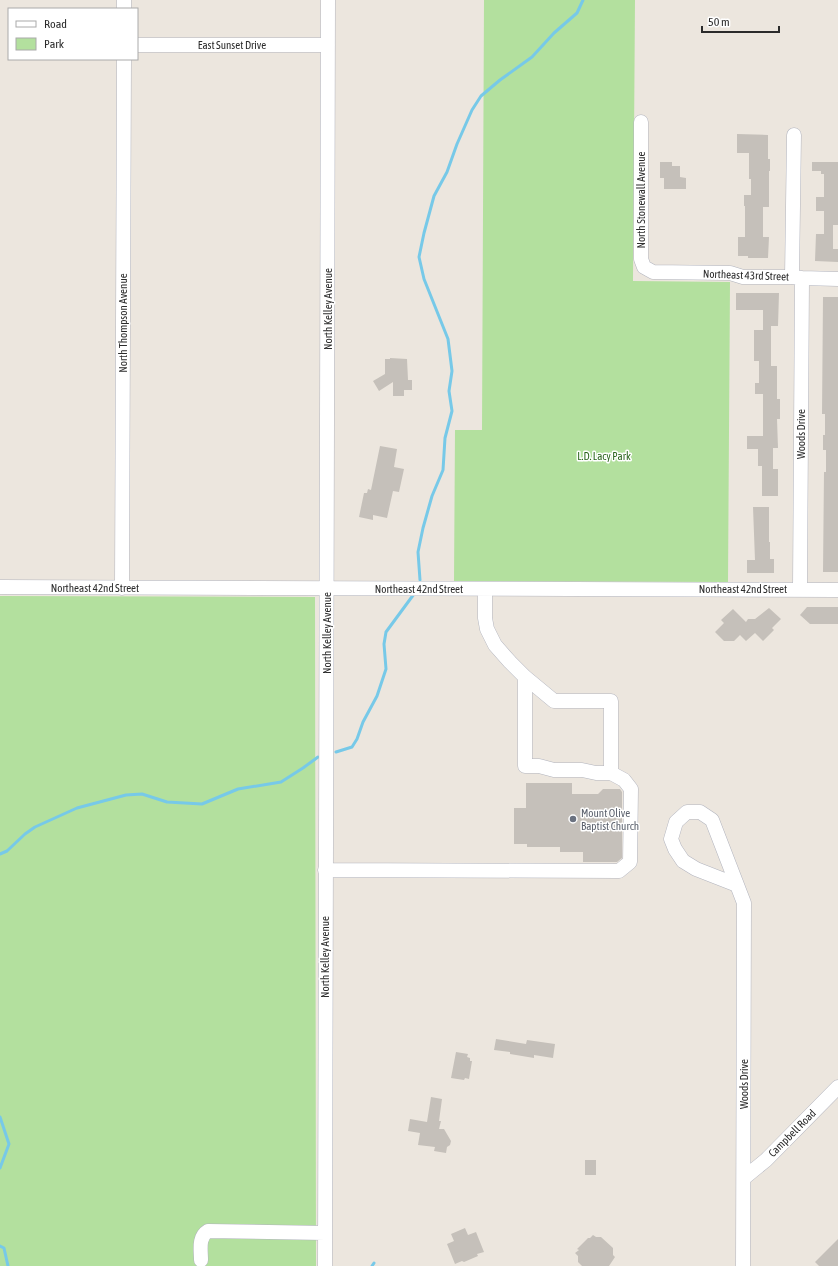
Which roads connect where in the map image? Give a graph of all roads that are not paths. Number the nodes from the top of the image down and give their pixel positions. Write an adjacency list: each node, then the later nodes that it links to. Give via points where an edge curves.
1 (328, 0): 3 (street, North Kelley Avenue)
2 (138, 44): 3 (street, East Sunset Drive)
3 (328, 45): 12 (street, North Kelley Avenue)
4 (124, 60): 11 (street, North Thompson Avenue)
5 (641, 122): 7 (street, North Stonewall Avenue, via 641,259 644,267)
6 (794, 135): 8 (street, Woods Drive)
7 (653, 272): 8 (street, Northeast 43rd Street)
8 (797, 278): 9 (street, Northeast 43rd Street); 14 (street, Woods Drive)
9 (838, 279)
10 (0, 587): 11 (street, Northeast 42nd Street)
11 (122, 588): 12 (street, Northeast 42nd Street)
12 (327, 588): 13 (street, Northeast 42nd Street); 18 (street, North Kelley Avenue)
13 (485, 589): 14 (street, Northeast 42nd Street); 16 (street, via 487,629 496,645)
14 (800, 589): 15 (street, Northeast 42nd Street)
15 (838, 590)
16 (525, 677): 17 (street, via 554,701 611,701); 17 (street, via 525,766)
17 (611, 774): 18 (street, via 624,780 631,789 630,862 619,871)
18 (325, 870): 22 (street, North Kelley Avenue)
19 (737, 885): 19 (street, via 712,820 700,812 687,812 676,822 671,839 683,862); 21 (street, Woods Drive, via 744,903)
20 (838, 1087): 21 (street, Campbell Road, via 766,1160)
21 (744, 1178): 25 (street, Woods Drive)
22 (325, 1233): 23 (street, via 208,1231 202,1238); 24 (street, North Kelley Avenue)
23 (201, 1260)
24 (325, 1266)
25 (743, 1266)

